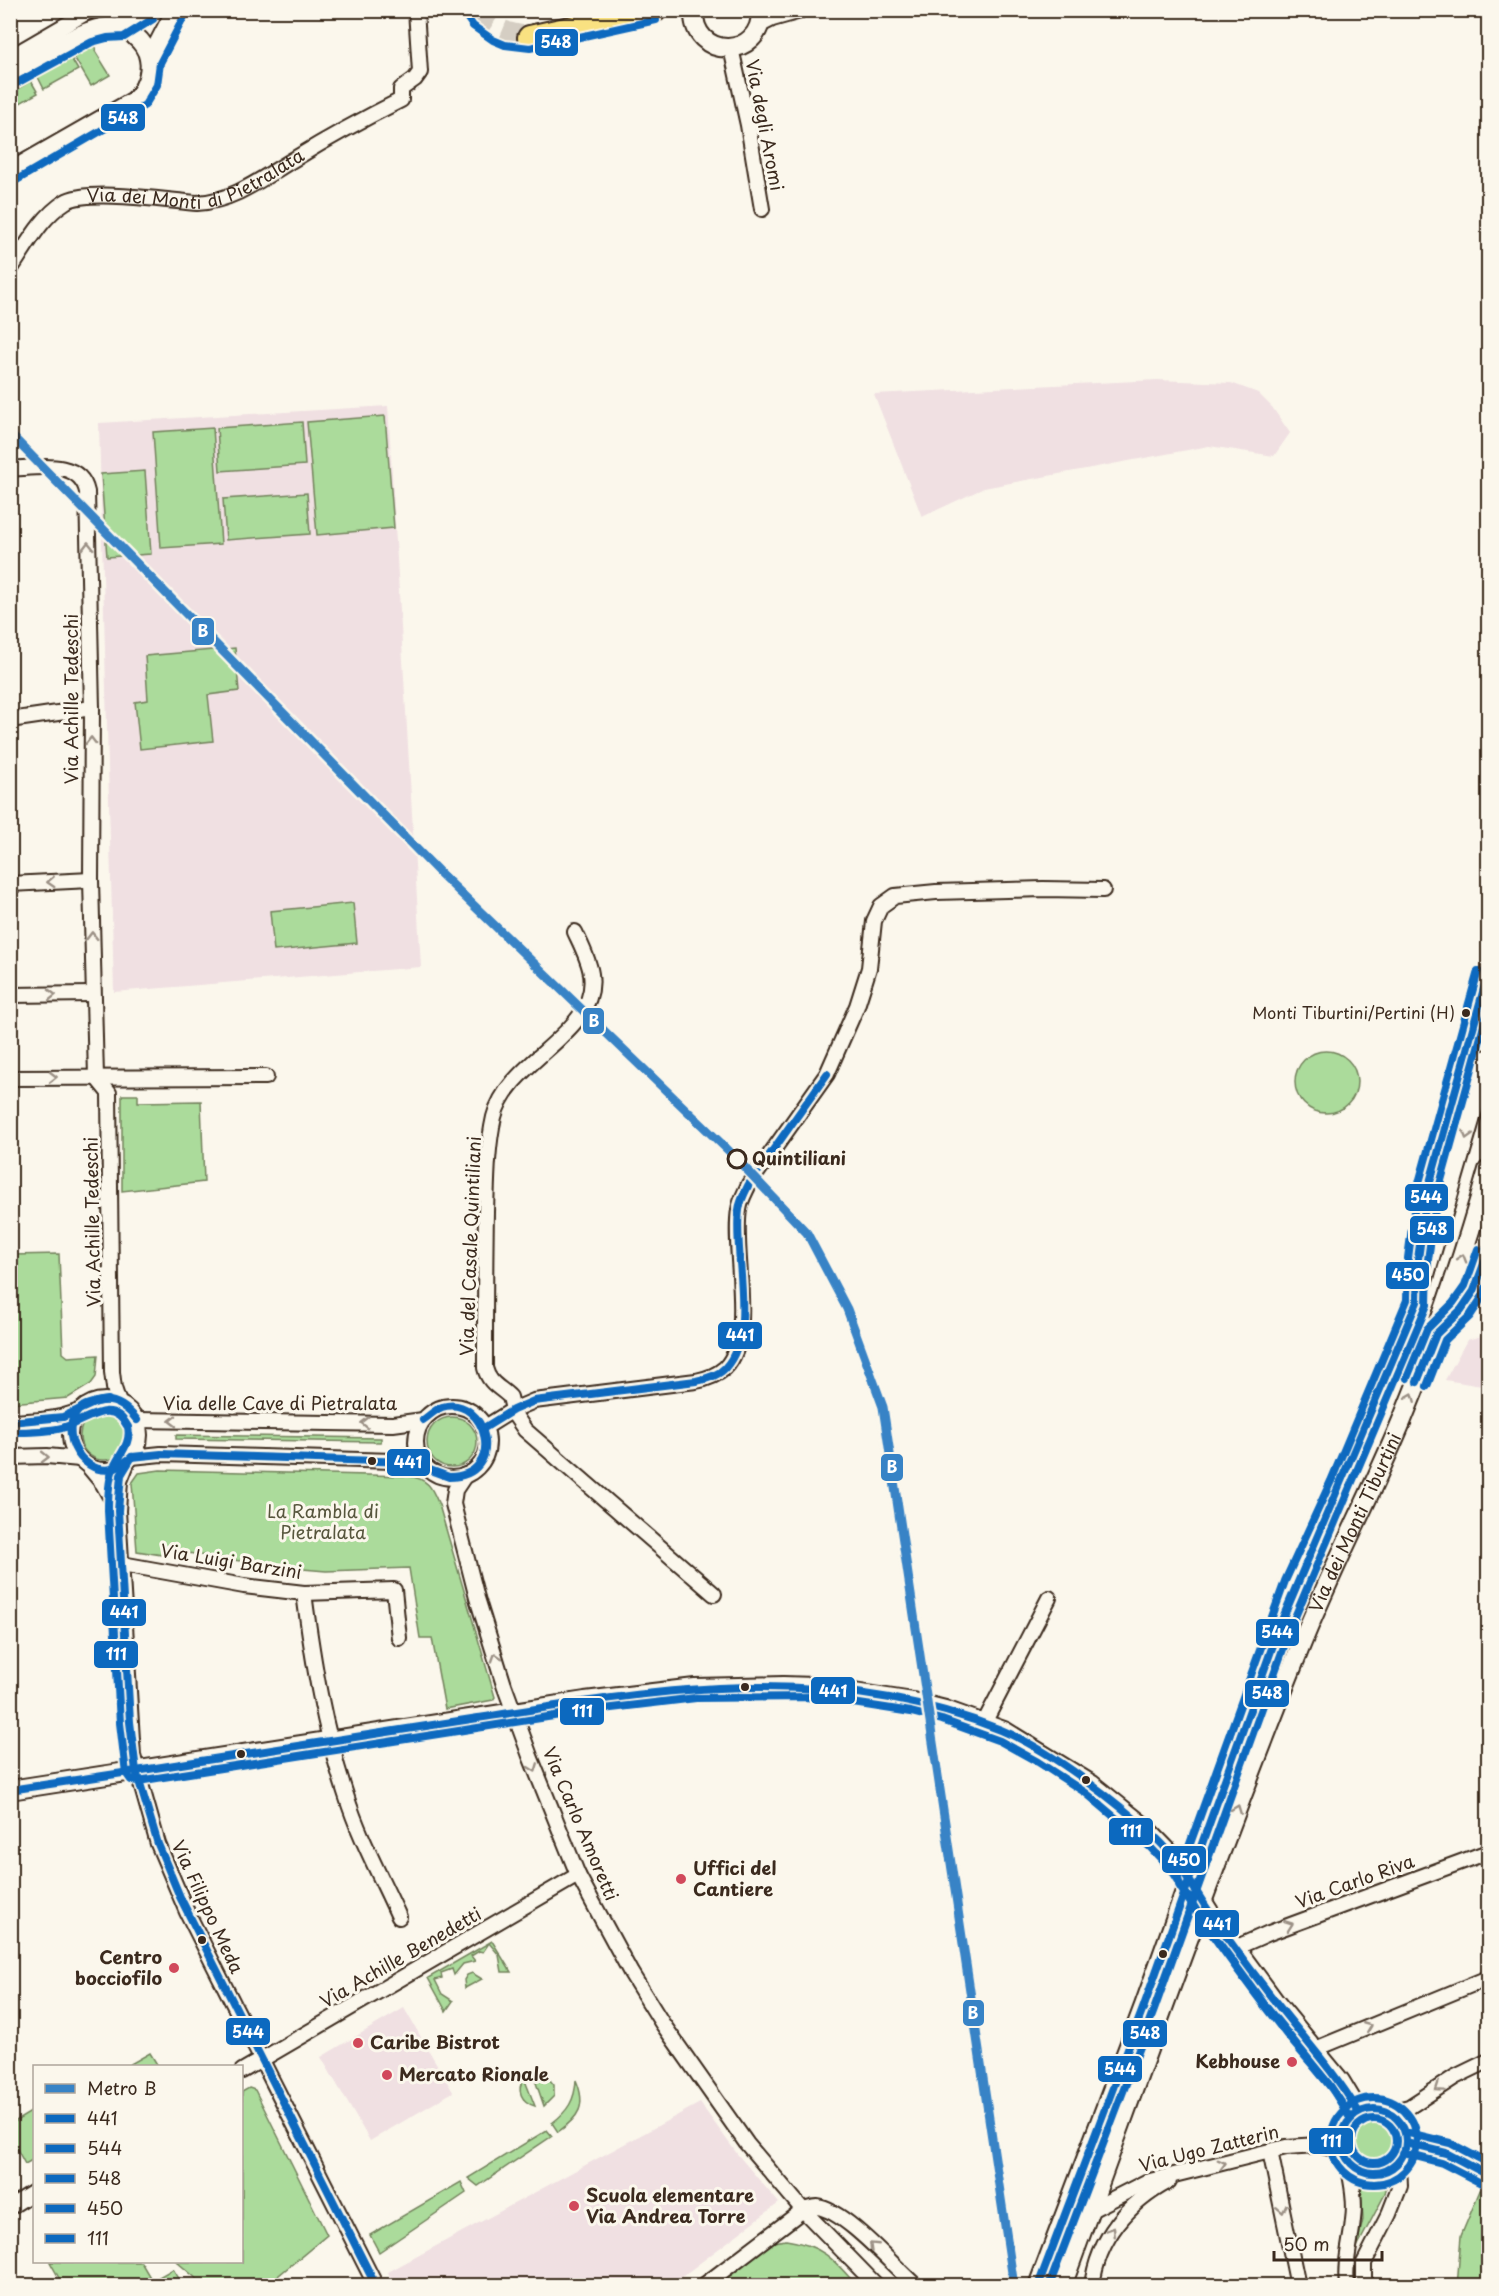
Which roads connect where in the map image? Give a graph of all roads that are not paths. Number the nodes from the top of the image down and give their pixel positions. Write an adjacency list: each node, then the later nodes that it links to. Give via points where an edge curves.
1 (91, 10): 11 (street)
2 (147, 10): 9 (main road)
3 (176, 10): 15 (main road)
4 (416, 10): 19 (street, Via dei Monti di Pietralata, via 420,72 401,89 401,100 238,193 213,202 102,196 68,200 40,225)
5 (654, 10): 10 (highway)
6 (694, 10): 12 (main road, via 693,20 704,40 716,47)
7 (797, 10): 8 (main road)
8 (761, 17): 12 (main road, via 752,38)
9 (120, 27): 13 (main road, via 94,29); 15 (main road, via 141,42)
10 (530, 38)
11 (32, 46): 13 (street); 14 (street)
12 (731, 48): 18 (street, Via degli Aromi)
13 (54, 50): 16 (main road)
14 (10, 57)
15 (150, 60): 17 (main road, via 145,88 134,101)
16 (10, 75)
17 (10, 172)
18 (762, 208)
19 (10, 270)
20 (10, 469): 21 (street, Via Achille Tedeschi, one-way to 20, via 86,486 80,476 63,468)
21 (92, 708): 22 (street); 23 (street, Via Achille Tedeschi, one-way to 21)
22 (10, 720)
23 (91, 880): 24 (street, one-way to 24); 28 (street, Via Achille Tedeschi, one-way to 23)
24 (10, 884)
25 (1103, 890): 41 (street, via 948,891 895,896 881,906 857,1006 827,1074 742,1198 738,1226 741,1315 737,1344 728,1364 696,1382 534,1401)
26 (575, 932): 41 (street, Via del Casale Quintiliani, via 592,975 584,1011 507,1087 498,1106 490,1144 485,1368 494,1385 510,1397)
27 (1488, 974): 36 (street, Via dei Monti Tiburtini, via 1427,1193 1418,1259)
28 (93, 994): 29 (street, one-way to 28); 31 (street, Via Achille Tedeschi)
29 (10, 995)
30 (1488, 1059): 36 (main road, Via dei Monti Tiburtini, one-way to 36)
31 (96, 1077): 32 (street); 33 (street, one-way to 31); 38 (street, Via Achille Tedeschi, via 109,1093)
32 (266, 1077)
33 (10, 1078)
34 (1488, 1170): 37 (main road, Via dei Monti Tiburtini, one-way to 34)
35 (1488, 1253): 37 (street, Via dei Monti Tiburtini, via 1474,1291)
36 (1418, 1302): 65 (main road, Via dei Monti Tiburtini, via 1282,1620)
37 (1436, 1334): 66 (main road, Via dei Monti Tiburtini, one-way to 37, via 1299,1650 1402,1420)
38 (112, 1372): 39 (street); 40 (street, Via Achille Tedeschi)
39 (94, 1401): 40 (street); 42 (street)
40 (119, 1403): 43 (street)
41 (513, 1410): 46 (street); 55 (street, via 525,1430)
42 (79, 1411): 45 (street, via 46,1420); 49 (street, via 69,1432 71,1445)
43 (136, 1420): 44 (street, Via delle Cave di Pietralata, one-way to 43, via 393,1424); 48 (street, via 139,1442)
44 (423, 1420): 46 (street, via 434,1411 452,1406 471,1412); 50 (street, via 416,1443)
45 (10, 1422)
46 (484, 1428): 51 (street, via 487,1440 483,1458)
47 (10, 1457): 49 (street, one-way to 49, via 47,1456)
48 (130, 1459): 49 (street, via 107,1470); 50 (street, via 173,1455 393,1461); 52 (street, Via Filippo Meda, via 120,1481)
49 (84, 1462): 52 (street, Via Filippo Meda, via 103,1484)
50 (425, 1466): 51 (street, via 441,1476)
51 (465, 1475): 58 (street, Via Carlo Amoretti, one-way to 51, via 454,1512 453,1496)
52 (118, 1511): 53 (street, Via Filippo Meda)
53 (122, 1564): 54 (street, Via Luigi Barzini); 61 (street, Via Filippo Meda)
54 (304, 1593): 57 (street, Via Luigi Barzini, via 394,1590); 60 (street, via 316,1679)
55 (714, 1594)
56 (1049, 1598): 59 (street)
57 (399, 1638)
58 (514, 1713): 59 (main road, via 695,1688 783,1686 913,1702); 60 (main road); 64 (street, Via Carlo Amoretti, one-way to 64)
59 (984, 1723): 65 (main road, via 1024,1742 1092,1785 1157,1839)
60 (331, 1742): 61 (main road); 67 (street, via 350,1808)
61 (136, 1771): 62 (main road); 71 (street, Via Filippo Meda, via 165,1864)
62 (10, 1790)
63 (1488, 1852): 68 (street, Via Carlo Riva, one-way to 63)
64 (578, 1875): 71 (street, Via Achille Benedetti); 85 (street, Via Carlo Amoretti, via 657,2015 747,2144)
65 (1188, 1880): 66 (main road); 83 (main road, Via dei Monti Tiburtini)
66 (1203, 1904): 68 (main road); 86 (main road, Via dei Monti Tiburtini)
67 (399, 1917)
68 (1235, 1948): 70 (main road)
69 (1488, 1978): 70 (street, one-way to 69)
70 (1313, 2050): 74 (main road, via 1340,2081)
71 (261, 2060): 73 (street, Via Achille Benedetti); 88 (street, Via Filippo Meda)
72 (1488, 2061): 75 (street, one-way to 75, via 1409,2107)
73 (243, 2070)
74 (1358, 2111): 75 (main road); 78 (main road, via 1344,2127 1341,2138)
75 (1389, 2112): 76 (main road, via 1400,2123)
76 (1406, 2143): 79 (main road); 80 (main road, via 1446,2153)
77 (1270, 2151): 78 (street, Via Ugo Zatterin, via 1318,2145); 81 (street, Via Ugo Zatterin, one-way to 77); 94 (street, one-way to 94)
78 (1345, 2155): 79 (main road, via 1361,2171 1373,2173 1388,2171); 95 (street, via 1354,2206)
79 (1399, 2163): 96 (street, via 1400,2186 1363,2266)
80 (1488, 2174)
81 (1182, 2175): 86 (street, Via Ugo Zatterin, via 1135,2186); 93 (street, one-way to 81, via 1098,2256 1117,2223 1136,2202)
82 (33, 2193): 84 (street)
83 (1069, 2204): 86 (street); 87 (main road, Via dei Monti Tiburtini)
84 (10, 2207)
85 (803, 2210): 89 (street); 90 (street, Via Carlo Amoretti); 91 (street, one-way to 85, via 841,2219 822,2208)
86 (1089, 2211): 92 (main road, Via dei Monti Tiburtini)
87 (1037, 2284)
88 (376, 2286)
89 (703, 2286)
90 (877, 2286)
91 (916, 2286)
92 (1062, 2286)
93 (1092, 2286)
94 (1298, 2286)
95 (1347, 2286)
96 (1364, 2286)

